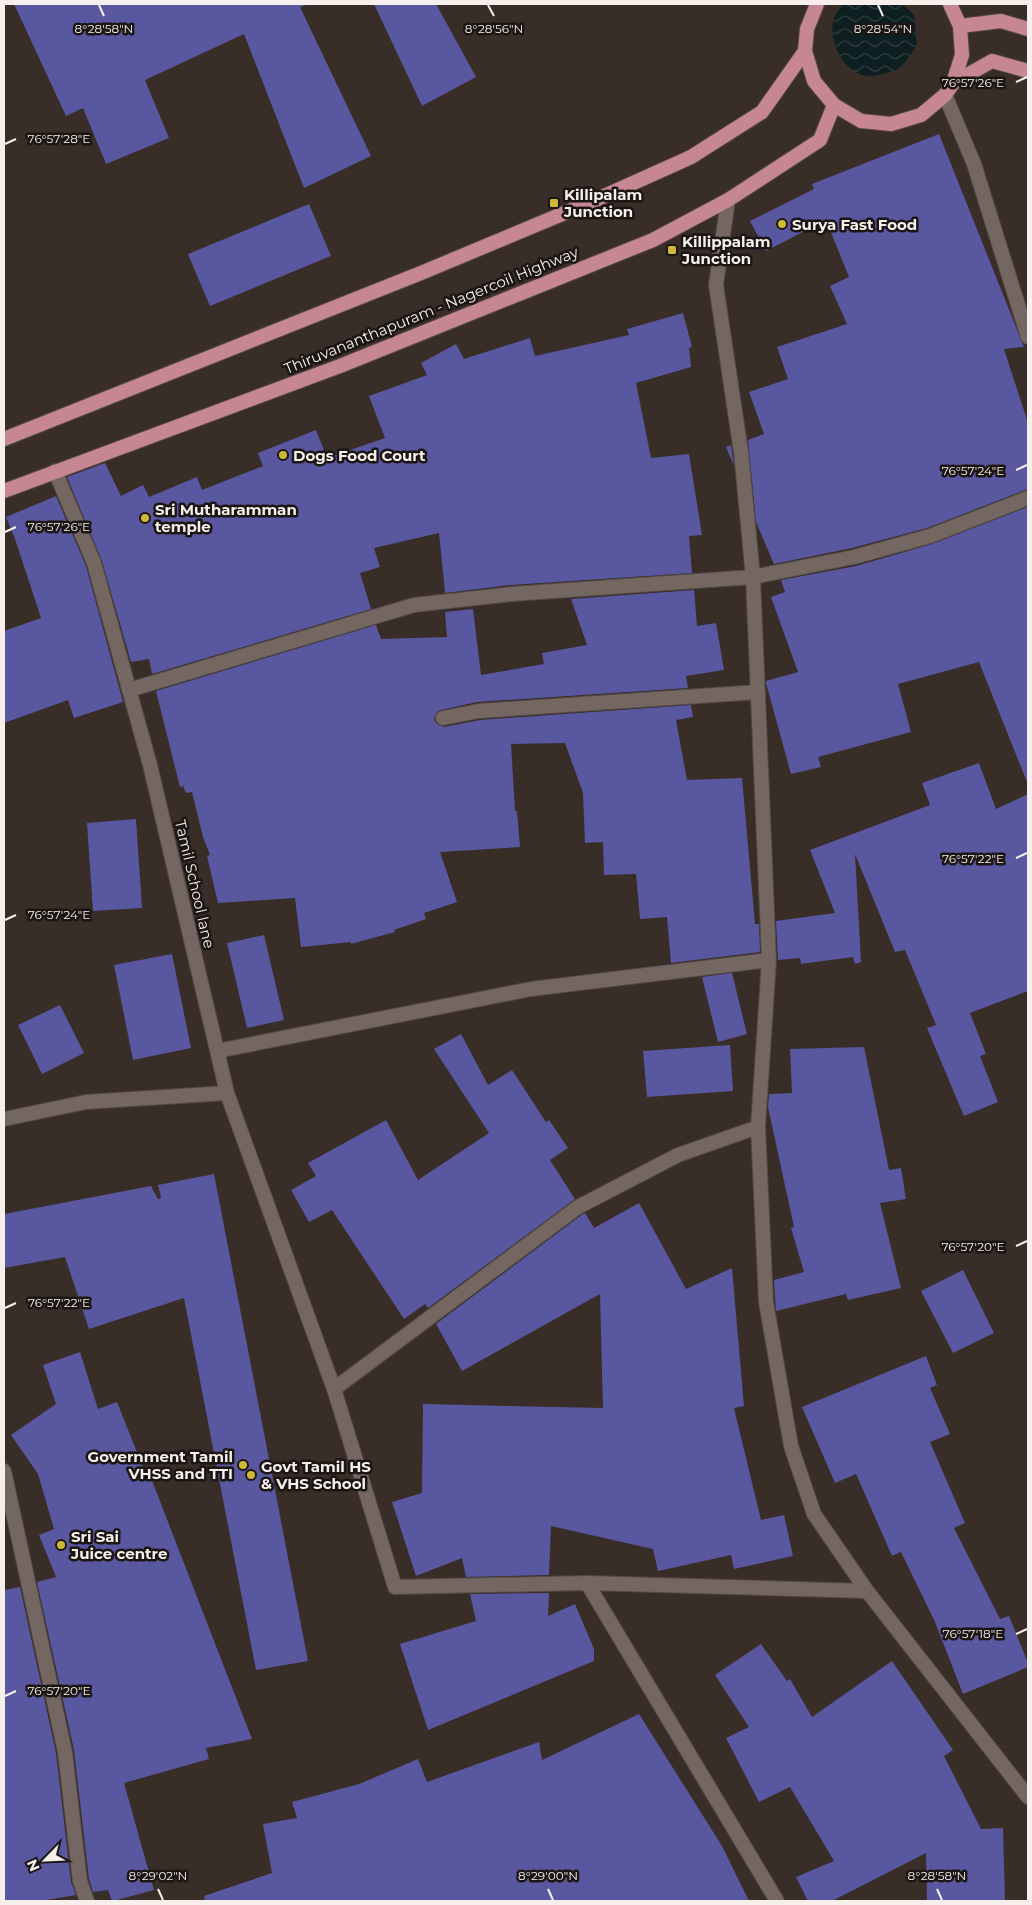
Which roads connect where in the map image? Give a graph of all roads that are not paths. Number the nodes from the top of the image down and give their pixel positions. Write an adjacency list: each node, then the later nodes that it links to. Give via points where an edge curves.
1 (950, 4): 3 (main road)
2 (815, 5): 5 (main road, via 807,29)
3 (960, 26): 4 (main road, via 1001,21); 7 (main road, via 962,55)
4 (1028, 29)
5 (805, 51): 9 (main road, via 814,81); 12 (main road, via 762,112 691,157 421,273)
6 (1028, 71): 7 (main road, via 992,61)
7 (953, 83): 8 (main road)
8 (945, 95): 9 (main road, via 921,115 892,124 861,121); 11 (street, via 974,164)
9 (834, 106): 10 (main road, Thiruvananthapuram - Nagercoil Highway, via 820,140)
10 (728, 200): 13 (main road, Thiruvananthapuram - Nagercoil Highway, via 653,240 616,255 340,366); 16 (street, via 716,285 741,452)
11 (1028, 337)
12 (4, 439)
13 (55, 471): 14 (main road, Thiruvananthapuram - Nagercoil Highway); 17 (street, Tamil School lane, via 94,563)
14 (4, 491)
15 (1028, 498): 16 (street, via 920,539 854,557)
16 (753, 577): 17 (street, via 512,594 414,605); 18 (street)
17 (129, 690): 21 (street, Tamil School lane, via 150,765)
18 (758, 692): 19 (street, via 479,711); 20 (street)
19 (443, 718)
20 (769, 960): 21 (street, via 531,989); 24 (street)
21 (216, 1051): 22 (street, Tamil School lane)
22 (227, 1094): 23 (street, via 86,1102); 25 (street, Tamil School lane)
23 (4, 1119)
24 (758, 1127): 25 (street, via 678,1155 578,1207); 28 (street, via 766,1302 791,1446 814,1514)
25 (334, 1389): 27 (street, Tamil School lane, via 395,1587)
26 (4, 1471): 30 (street, via 65,1752 80,1881)
27 (587, 1583): 28 (street); 31 (street)
28 (867, 1591): 29 (street)
29 (1028, 1797)
30 (86, 1901)
31 (777, 1901)

